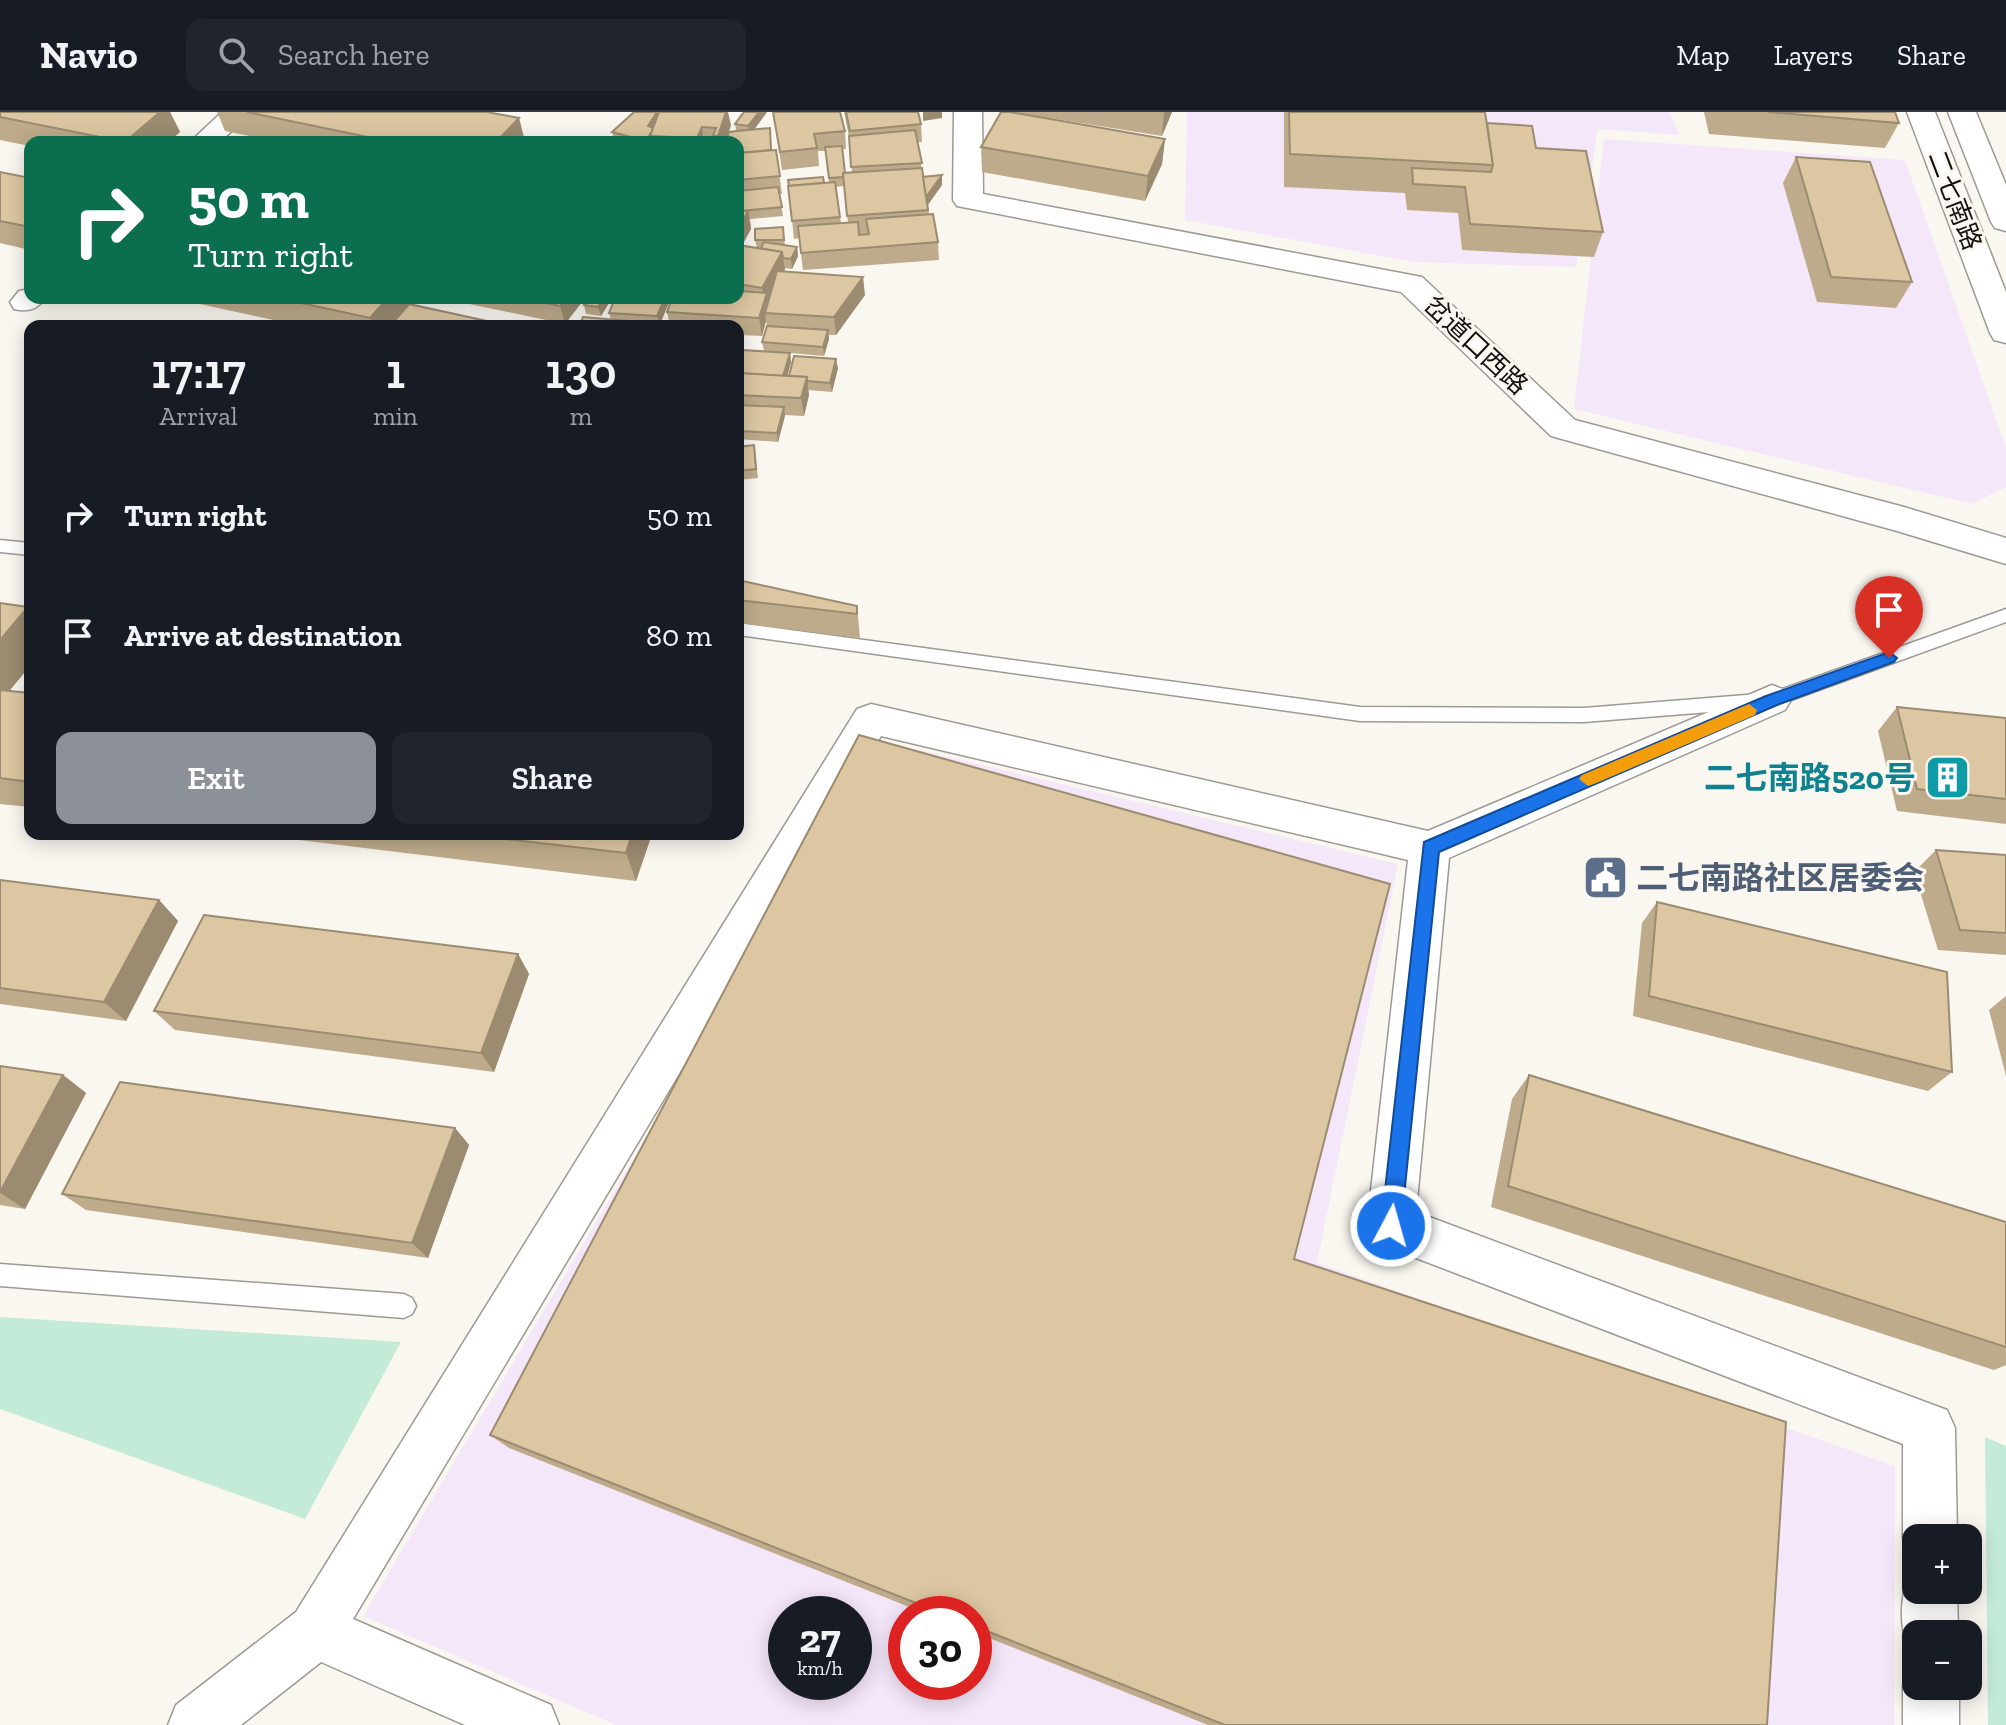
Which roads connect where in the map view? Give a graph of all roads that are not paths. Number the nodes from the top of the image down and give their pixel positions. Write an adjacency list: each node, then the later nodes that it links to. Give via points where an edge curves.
1 (238, 112): 5 (street)
2 (968, 112): 10 (street, 岔道口西路, via 968,200 1411,284 1563,428)
3 (1921, 112): 7 (street, 二七南路)
4 (1962, 112): 6 (street, 二七南路)
5 (211, 136)
6 (2006, 222)
7 (2006, 333)
8 (0, 546): 9 (lane)
9 (24, 548)
10 (2006, 551)
11 (2006, 615): 13 (lane)
12 (744, 630): 13 (lane, via 1360,714 1584,715)
13 (1772, 700): 14 (street)
14 (1430, 848): 17 (street, via 1391,1226 1929,1428); 18 (street, via 871,719)
15 (0, 1275): 16 (lane)
16 (404, 1306)
17 (1930, 1524)
18 (315, 1631): 20 (street); 21 (street)
19 (1931, 1700): 22 (street)
20 (196, 1725)
21 (531, 1725)
22 (1931, 1725)

